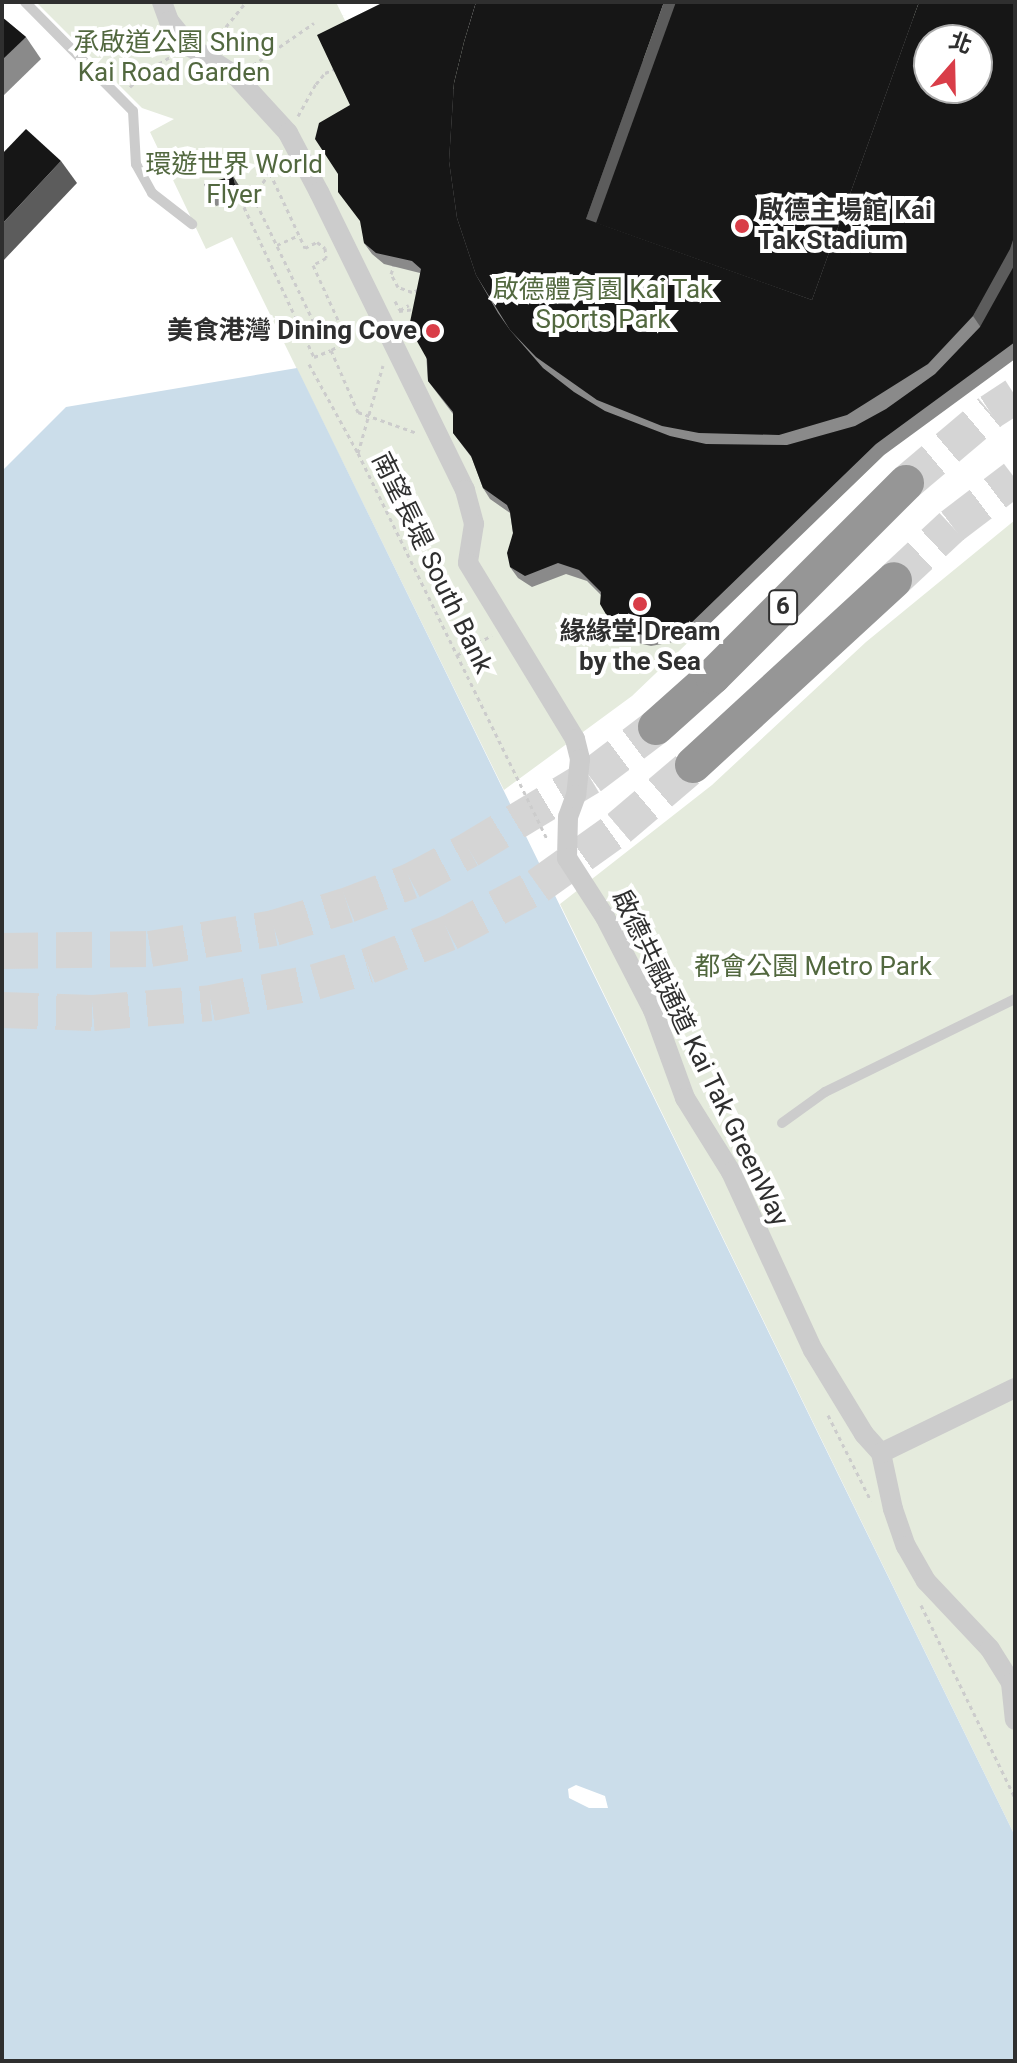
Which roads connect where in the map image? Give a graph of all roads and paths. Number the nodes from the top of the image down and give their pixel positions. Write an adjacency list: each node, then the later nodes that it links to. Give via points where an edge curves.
1 (25, 2): 14 (lane, via 133,111 136,164 152,193)
2 (162, 2): 5 (street, via 169,21)
3 (246, 2): 5 (path)
4 (314, 23): 7 (path)
5 (195, 51): 7 (street); 8 (path, via 145,72)
6 (335, 69): 9 (path, via 316,84)
7 (236, 76): 9 (street)
8 (126, 92)
9 (288, 133): 10 (path); 29 (street)
10 (270, 173): 11 (path); 16 (path)
11 (253, 195): 17 (path); 30 (path, via 244,207 314,357)
12 (448, 213): 13 (path, bridge)
13 (438, 215): 13 (path, bridge, via 414,207 391,274 405,291 426,287 448,219); 15 (path, bridge)
14 (192, 224)
15 (435, 225)
16 (299, 235): 17 (path); 30 (path, via 305,248 317,242 325,248 326,258 313,265 344,333 342,344)
17 (277, 245): 28 (path)
18 (385, 261): 19 (path, bridge)
19 (407, 264)
20 (421, 269): 21 (path, bridge)
21 (433, 278): 22 (path, bridge); 23 (path, via 441,274 429,269)
22 (433, 286)
23 (420, 296)
24 (395, 301): 27 (path)
25 (409, 305): 27 (path)
26 (416, 309): 27 (path)
27 (400, 310): 29 (path)
28 (321, 337)
29 (390, 339): 32 (path); 33 (street)
30 (331, 350): 32 (path, via 358,412)
31 (309, 364): 34 (path, 南望長堤 South Bank)
32 (370, 417): 33 (path); 34 (path)
33 (440, 441): 37 (street, via 465,490 474,524 468,563)
34 (358, 453): 38 (path, 南望長堤 South Bank)
35 (906, 483): 39 (highway, 6)
36 (894, 580): 40 (highway, 6)
37 (506, 627): 38 (path); 45 (street, 啟德共融通道 Kai Tak GreenWay, via 575,739 580,759 568,817 567,858 646,997 685,1098 731,1172 813,1350)
38 (456, 655): 41 (path, 南望長堤 South Bank)
39 (656, 727)
40 (693, 765)
41 (519, 780)
42 (1015, 999): 43 (lane, via 825,1092)
43 (782, 1123)
44 (1015, 1388): 45 (street)
45 (881, 1453): 46 (street, 啟德共融通道 Kai Tak GreenWay, via 906,1546 926,1581 990,1649 1011,1683)
46 (1015, 1720)

